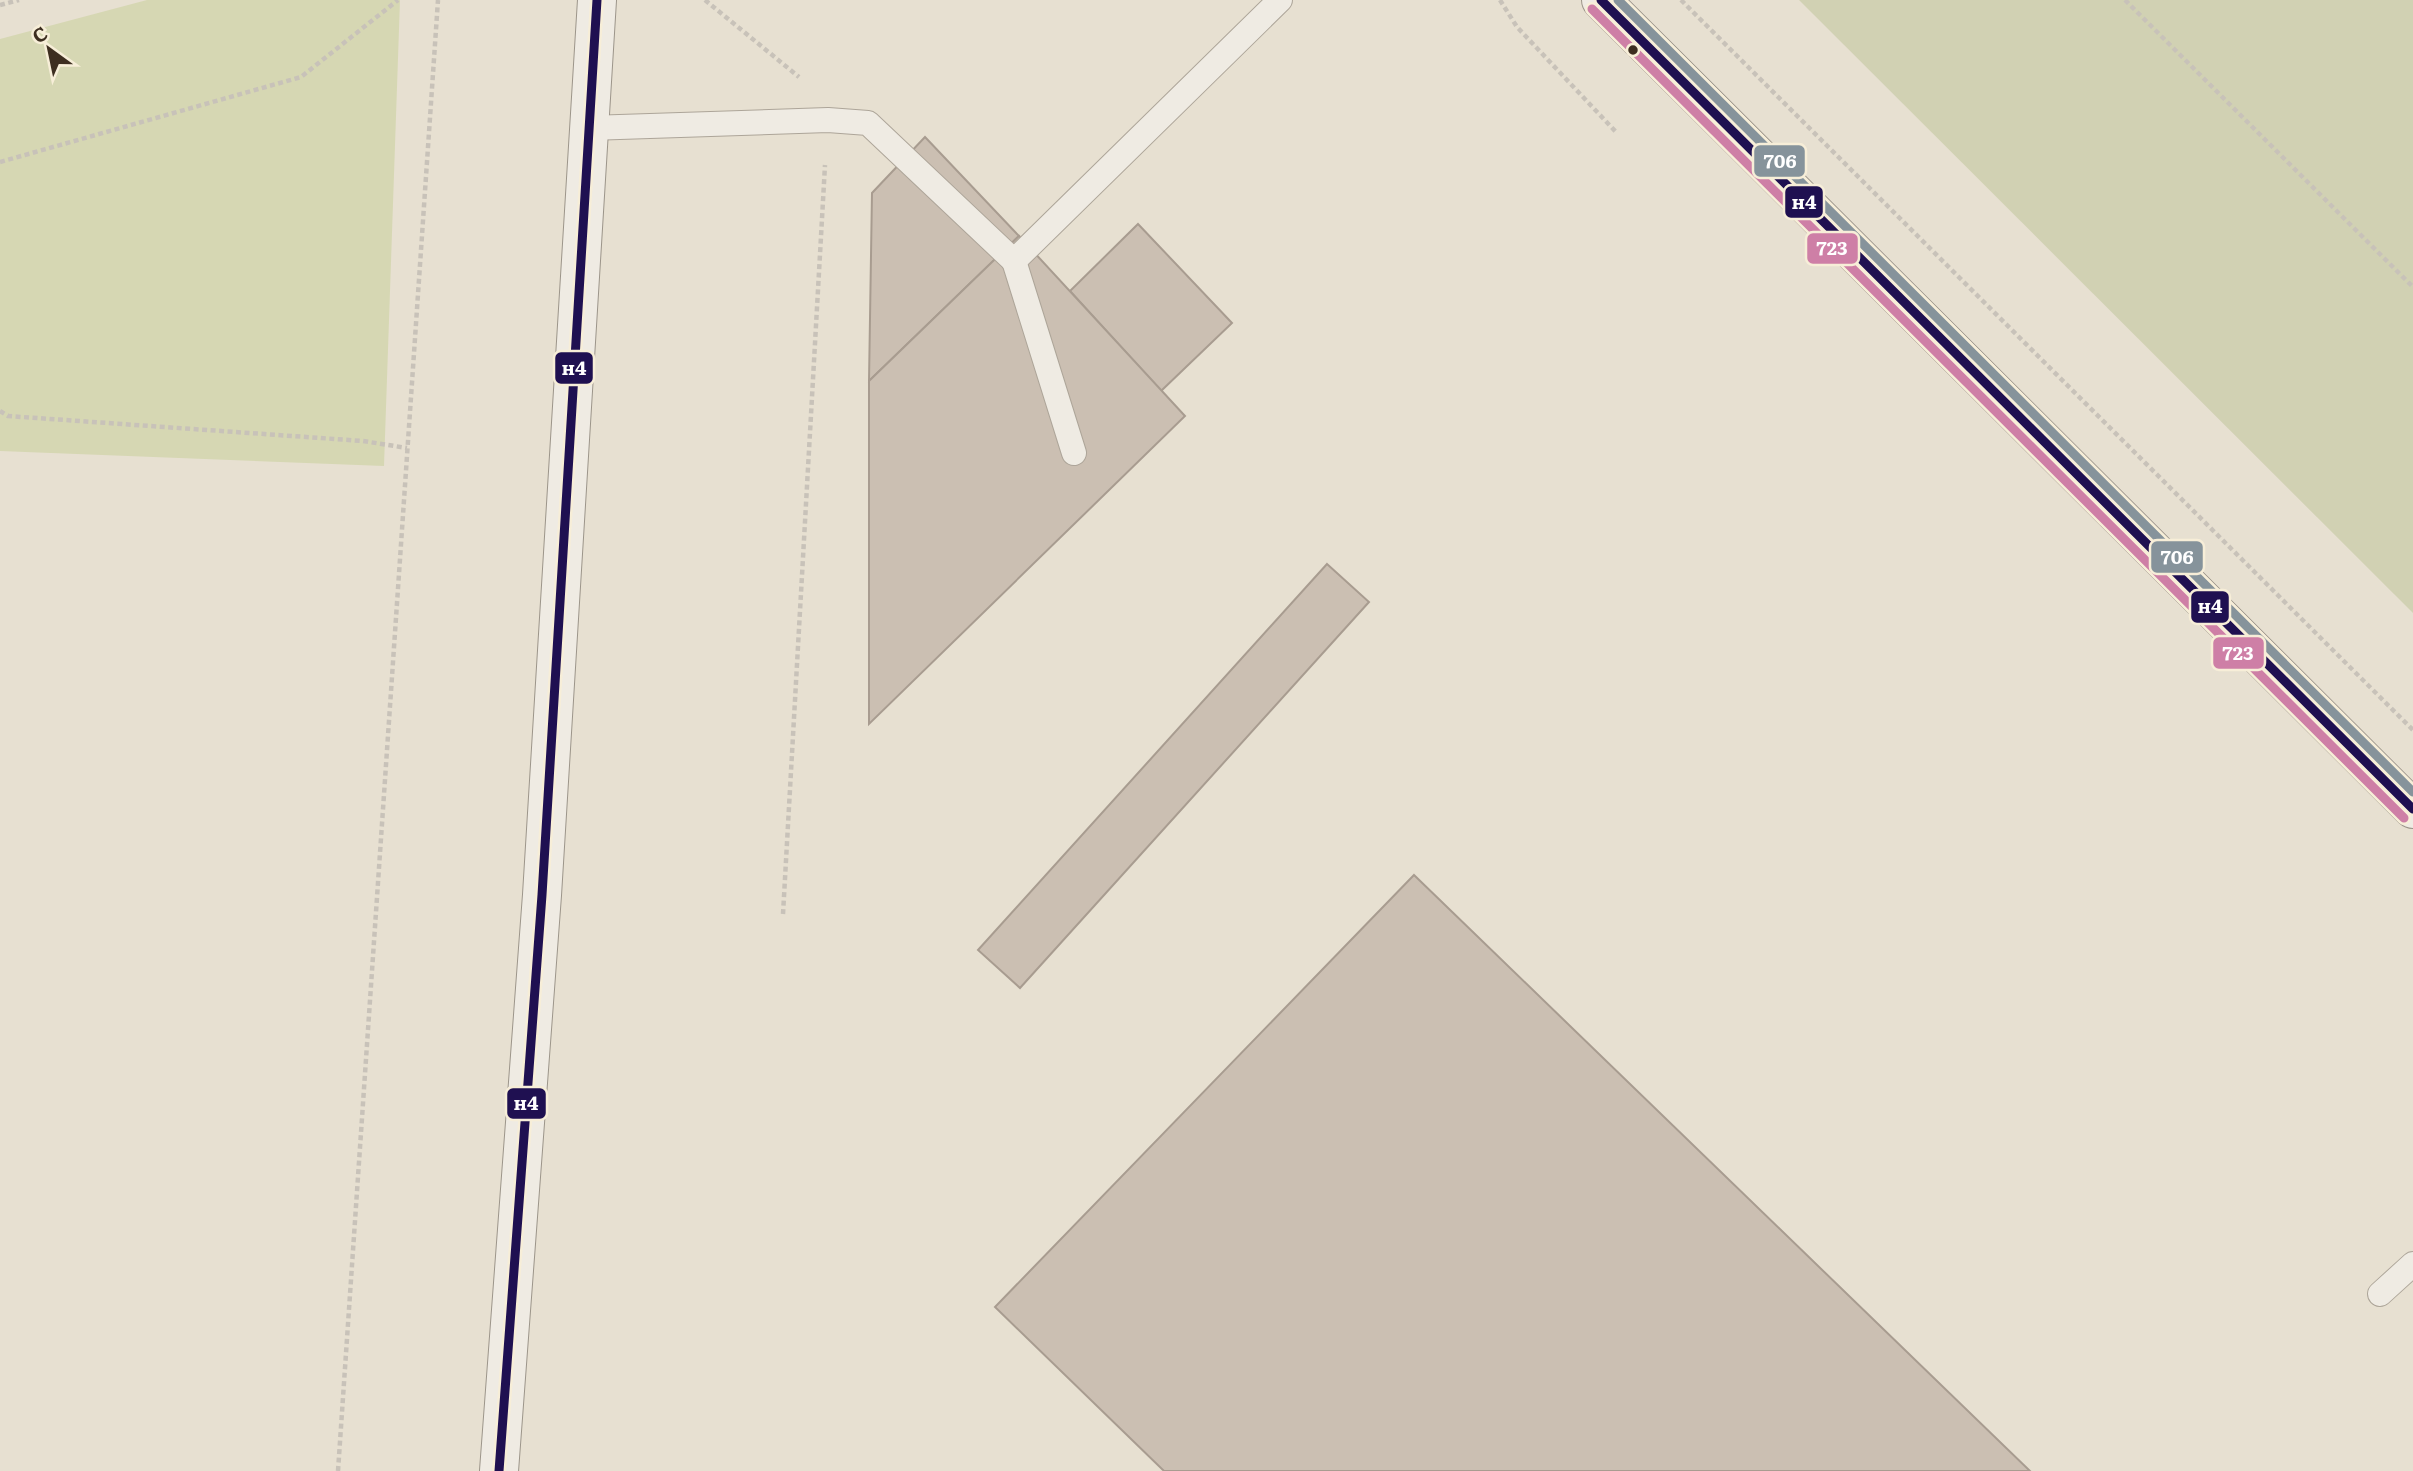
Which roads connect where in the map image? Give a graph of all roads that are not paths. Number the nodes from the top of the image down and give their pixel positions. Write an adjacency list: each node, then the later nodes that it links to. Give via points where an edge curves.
1 (597, 0): 4 (street)
2 (1280, 0): 5 (lane)
3 (1601, 0): 7 (street)
4 (589, 128): 5 (lane, via 828,120 868,123); 10 (street, via 541,909)
5 (1014, 261): 6 (lane)
6 (1074, 453)
7 (2413, 809)
8 (2413, 1264): 9 (lane)
9 (2380, 1294)
10 (499, 1471)

